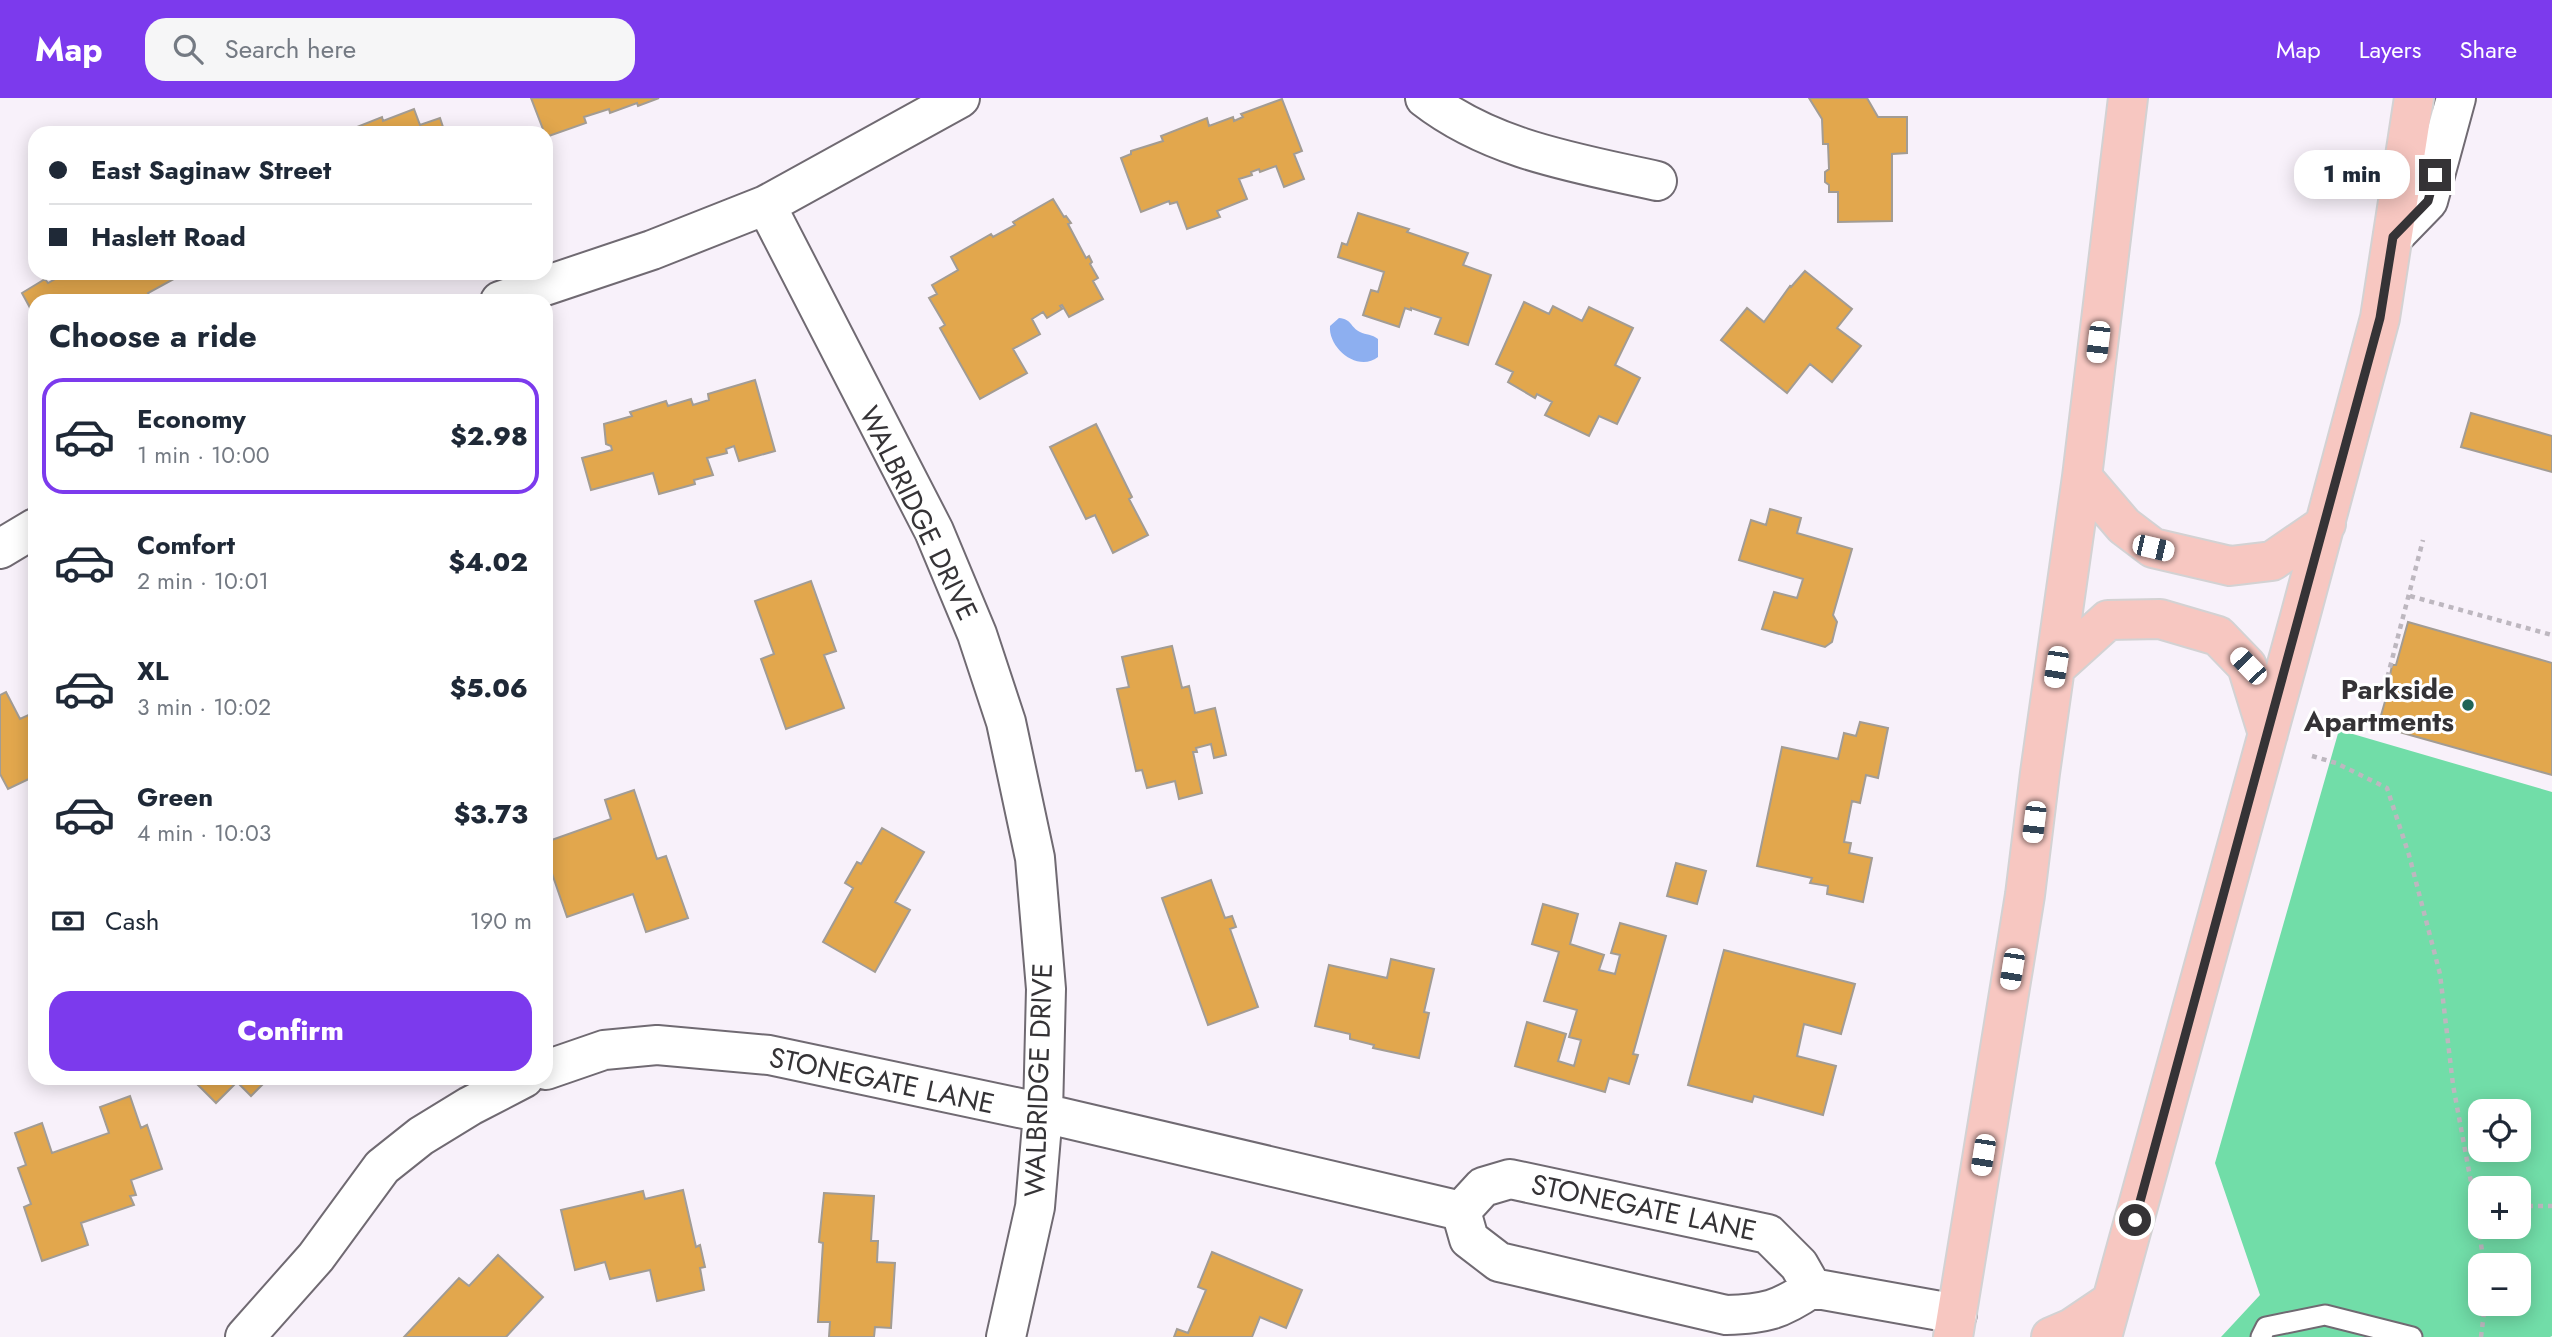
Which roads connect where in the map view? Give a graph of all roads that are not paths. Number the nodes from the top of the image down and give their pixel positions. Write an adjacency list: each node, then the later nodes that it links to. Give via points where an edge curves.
1 (960, 98): 7 (street)
2 (1425, 98): 6 (street, via 1486,136 1554,158)
3 (2128, 98): 10 (main road)
4 (2414, 98): 8 (main road)
5 (2456, 98): 8 (street, via 2428,201)
6 (1657, 181)
7 (766, 205): 9 (street); 18 (street, WALBRIDGE DRIVE, via 933,531 977,634 1006,722 1035,858 1046,989)
8 (2393, 237): 11 (main road, via 2380,318)
9 (521, 294)
10 (2082, 477): 11 (main road, via 2124,526 2153,548 2230,566 2272,561); 14 (main road)
11 (2326, 524): 15 (main road)
12 (28, 532): 13 (street)
13 (0, 549)
14 (2056, 667): 15 (main road, via 2108,620 2160,620 2218,636 2248,666); 22 (main road)
15 (2268, 734): 21 (main road)
16 (553, 1068): 18 (street, STONEGATE LANE, via 604,1050 657,1045 769,1055)
17 (510, 1085): 23 (street, via 421,1136 382,1167 316,1258)
18 (1043, 1113): 19 (street, STONEGATE LANE); 24 (street, WALBRIDGE DRIVE, via 1035,1207)
19 (1461, 1211): 20 (street, via 1469,1239 1499,1262 1726,1315 1759,1314 1789,1304); 20 (street, STONEGATE LANE, via 1483,1187 1510,1179 1755,1231 1768,1234 1800,1265)
20 (1812, 1287): 22 (street)
21 (2112, 1301): 25 (main road); 26 (main road)
22 (1964, 1329)
23 (245, 1337)
24 (1006, 1337)
25 (2051, 1337)
26 (2102, 1337)
27 (2261, 1337): 28 (lane, via 2266,1327 2325,1315)
28 (2412, 1337)

